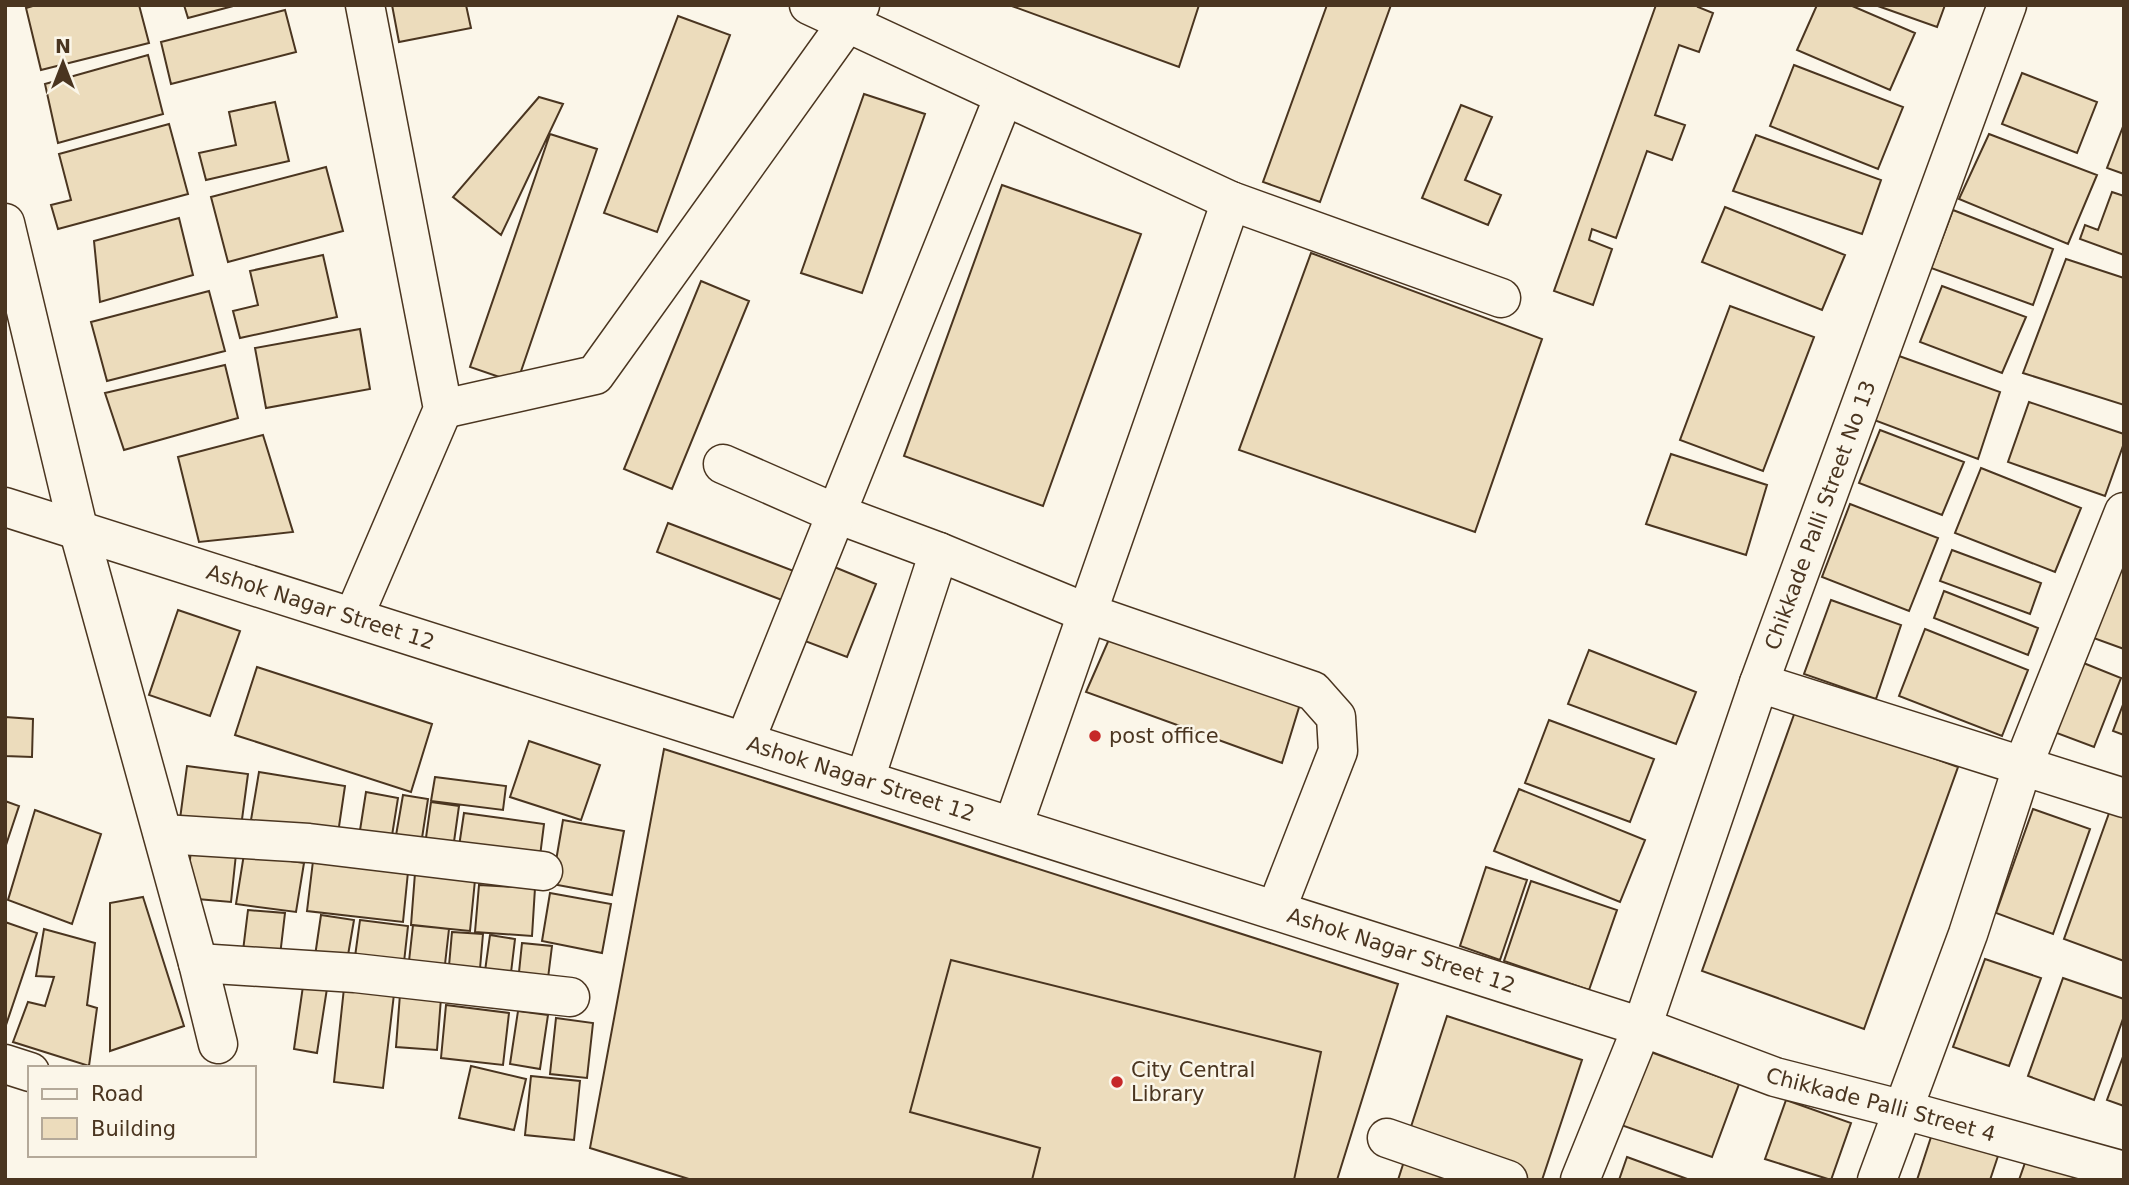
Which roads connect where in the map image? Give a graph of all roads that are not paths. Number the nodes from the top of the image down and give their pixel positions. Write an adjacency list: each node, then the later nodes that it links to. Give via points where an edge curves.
1 (365, 5): 9 (street)
2 (809, 5): 4 (street)
3 (2007, 5): 18 (street, Chikkade Palli Street No 13)
4 (855, 14): 5 (street); 9 (street, via 595,375)
5 (1004, 96): 6 (street); 13 (street)
6 (1231, 201): 8 (street); 16 (street)
7 (5, 223): 14 (street)
8 (1501, 298)
9 (443, 409): 17 (street)
10 (723, 464): 13 (street)
11 (5, 507): 14 (street, Ashok Nagar Street 12)
12 (2124, 512): 20 (street)
13 (837, 514): 15 (street); 19 (street)
14 (78, 528): 17 (street, Ashok Nagar Street 12); 24 (street)
15 (939, 552): 16 (street); 21 (street)
16 (1087, 614): 23 (street); 26 (street, via 1313,691 1336,717 1338,751)
17 (354, 616): 19 (street, Ashok Nagar Street 12)
18 (1759, 683): 20 (street); 29 (street, Chikkade Palli Street No 13)
19 (745, 741): 21 (street, Ashok Nagar Street 12)
20 (2022, 768): 22 (street); 33 (street, via 1968,934)
21 (865, 779): 23 (street, Ashok Nagar Street 12)
22 (2124, 798)
23 (1013, 826): 26 (street, Ashok Nagar Street 12)
24 (163, 834): 25 (street, via 309,843); 27 (street)
25 (543, 871)
26 (1276, 910): 29 (street, Ashok Nagar Street 12)
27 (198, 963): 28 (street, via 355,973); 30 (street)
28 (569, 997)
29 (1642, 1027): 33 (street, Chikkade Palli Street 4, via 1775,1077); 37 (street, Chikkade Palli Street No 13)
30 (218, 1044)
31 (5, 1064): 32 (street)
32 (28, 1071)
33 (1903, 1110): 35 (street, Chikkade Palli Street 4); 38 (street)
34 (1387, 1138): 36 (street)
35 (2124, 1171)
36 (1508, 1180)
37 (1580, 1180)
38 (1877, 1180)

